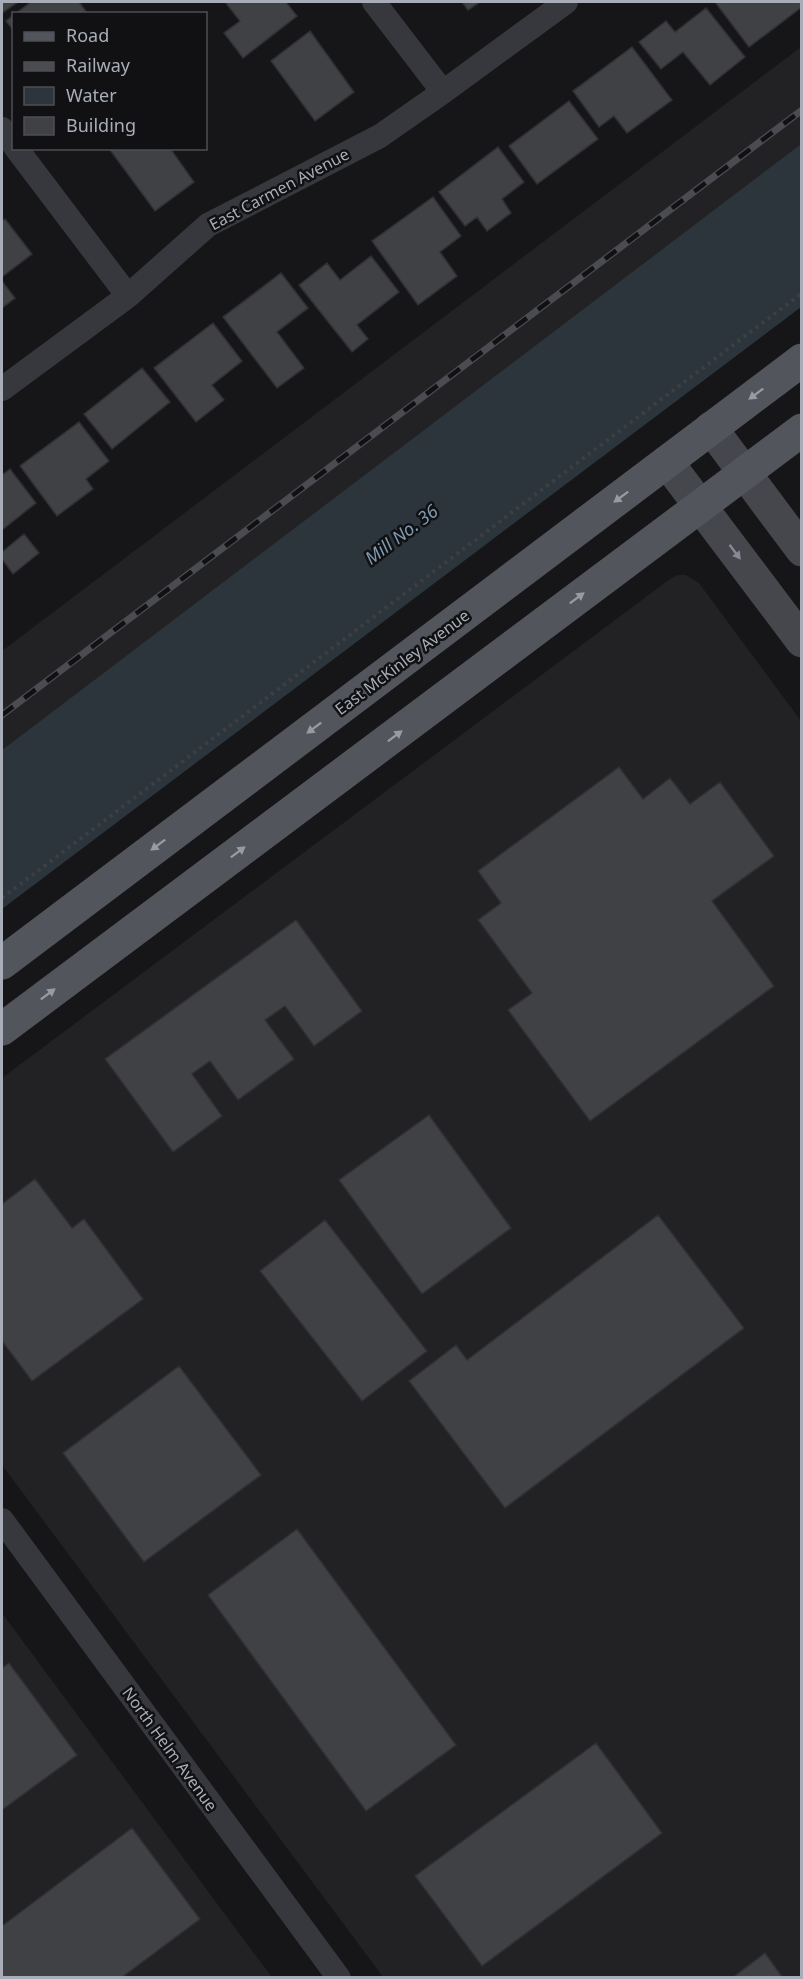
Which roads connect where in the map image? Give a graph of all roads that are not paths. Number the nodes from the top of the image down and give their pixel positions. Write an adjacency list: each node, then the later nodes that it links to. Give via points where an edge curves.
1 (374, 2): 3 (street)
2 (566, 2): 3 (street, East Carmen Avenue)
3 (443, 92): 7 (street, East Carmen Avenue, via 380,136 208,225)
4 (2, 129): 5 (street)
5 (12, 142)
6 (18, 150): 7 (street)
7 (128, 296): 9 (street, East Carmen Avenue)
8 (801, 360): 10 (main road, East McKinley Avenue, one-way to 10)
9 (2, 389)
10 (711, 428): 12 (main road, East McKinley Avenue); 13 (main road)
11 (801, 430): 13 (main road)
12 (668, 462): 14 (main road); 17 (main road, East McKinley Avenue, one-way to 17)
13 (744, 473): 14 (main road); 15 (main road)
14 (700, 506): 16 (main road, one-way to 16); 20 (main road, one-way to 14)
15 (801, 550)
16 (801, 640)
17 (32, 940): 18 (main road, East McKinley Avenue); 19 (main road)
18 (2, 963)
19 (2, 971)
20 (2, 1029)
21 (2, 1520): 22 (street, North Helm Avenue)
22 (339, 1977)

